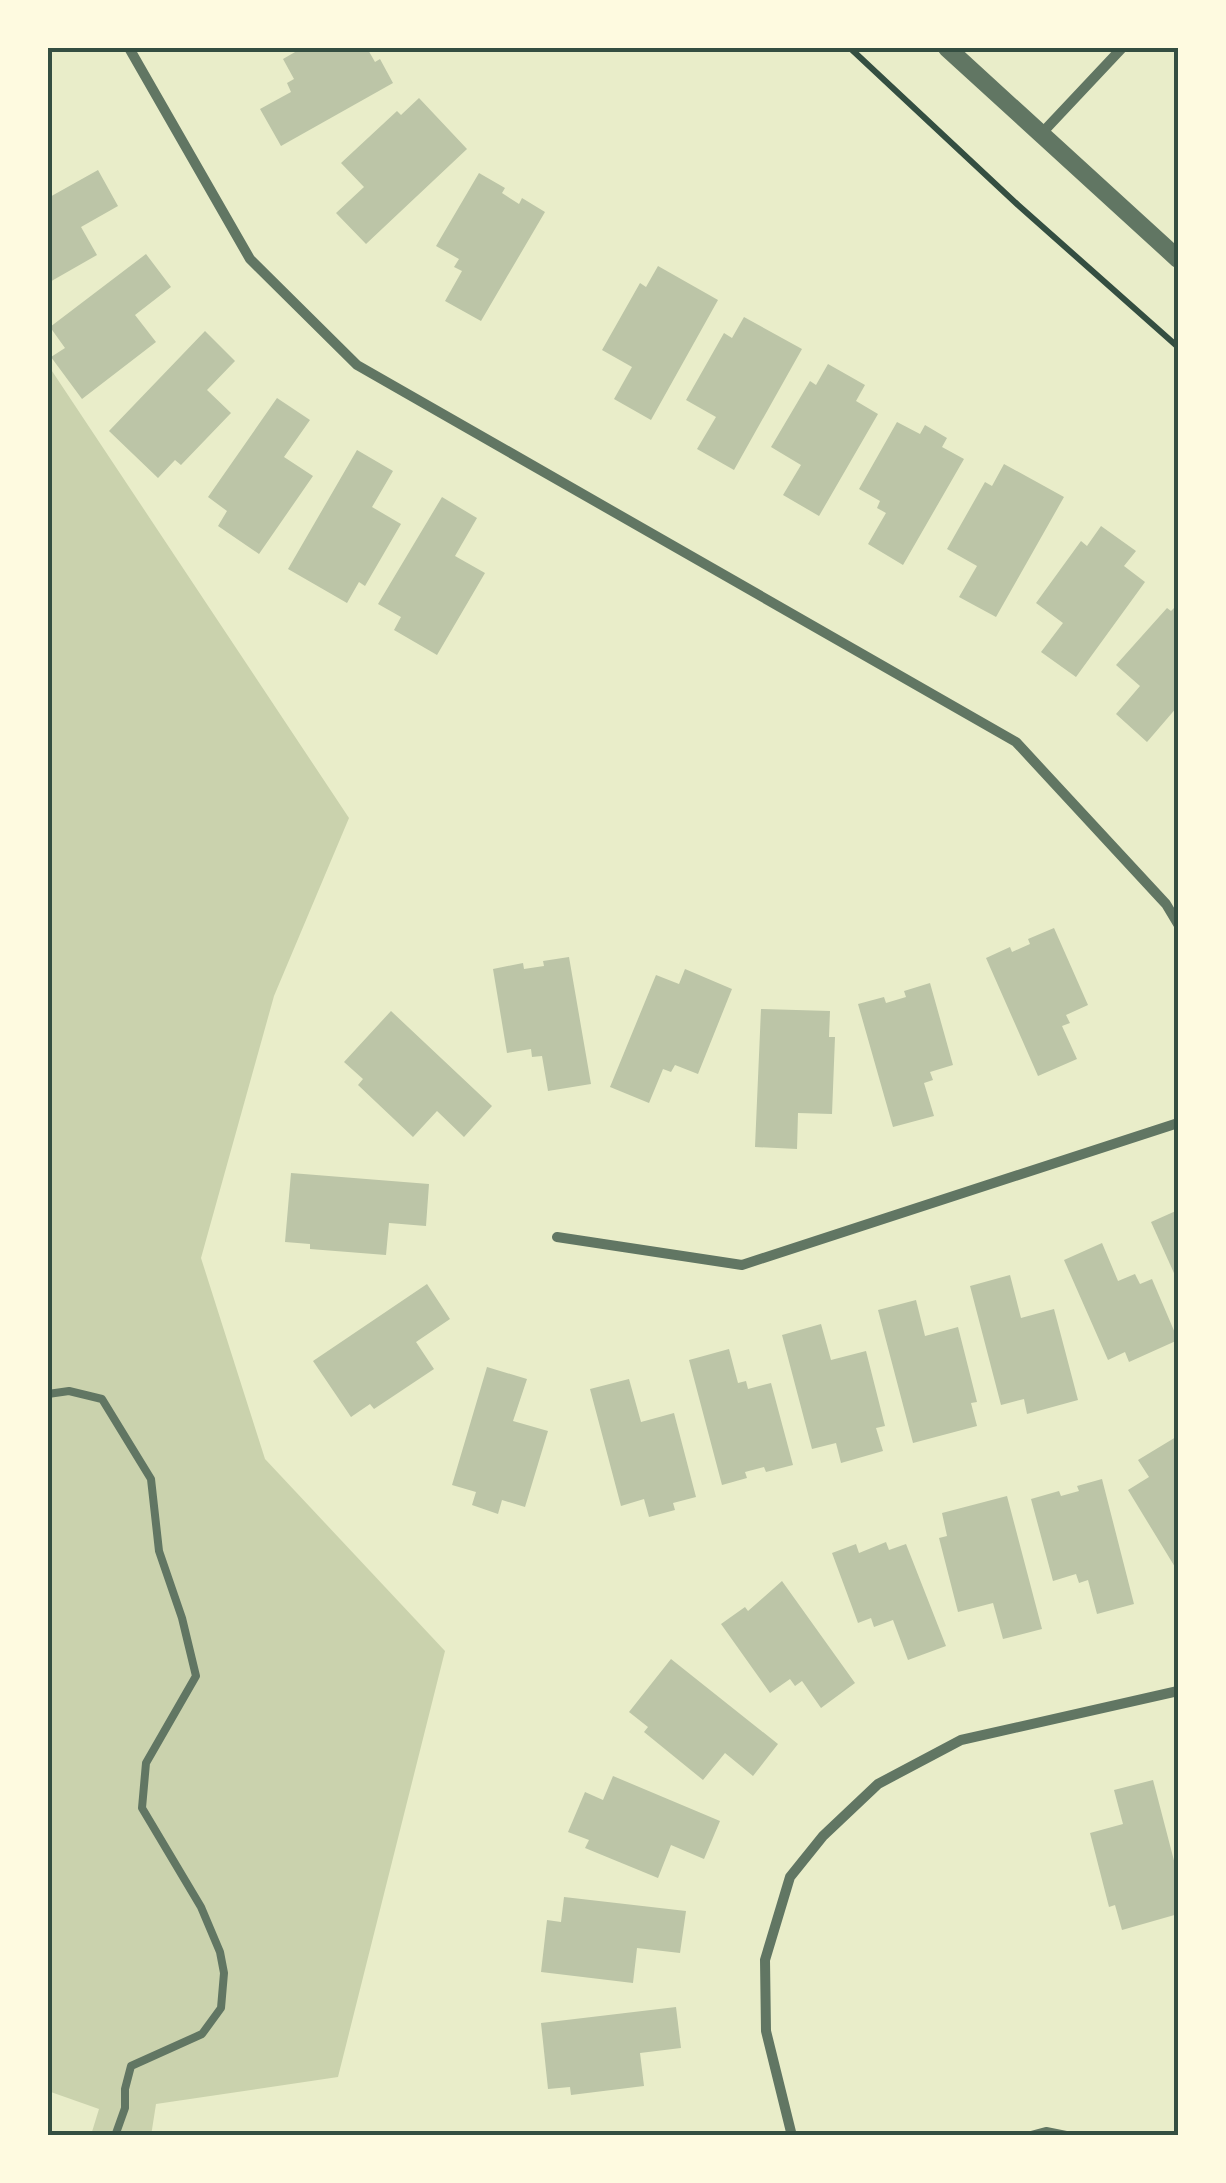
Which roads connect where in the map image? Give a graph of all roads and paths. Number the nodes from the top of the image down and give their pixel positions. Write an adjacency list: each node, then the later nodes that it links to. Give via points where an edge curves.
1 (129, 48): 8 (street, via 250,259 357,365 1016,742)
2 (850, 48): 7 (path)
3 (947, 48): 5 (street)
4 (1122, 48): 5 (street)
5 (1042, 133): 6 (street)
6 (1178, 258)
7 (1178, 347)
8 (1178, 924)
9 (1178, 1123): 10 (street, via 742,1265)
10 (557, 1236)
11 (48, 1394): 13 (lane, via 102,1398 151,1479 159,1551 196,1676 146,1762 142,1808 201,1907 224,1973 221,2008 202,2034 131,2066)
12 (1178, 1692): 14 (street, via 961,1740 878,1784 823,1836 790,1877 765,1960 766,2031)
13 (116, 2136)
14 (792, 2136)
15 (1031, 2136): 16 (street)
16 (1066, 2136)

